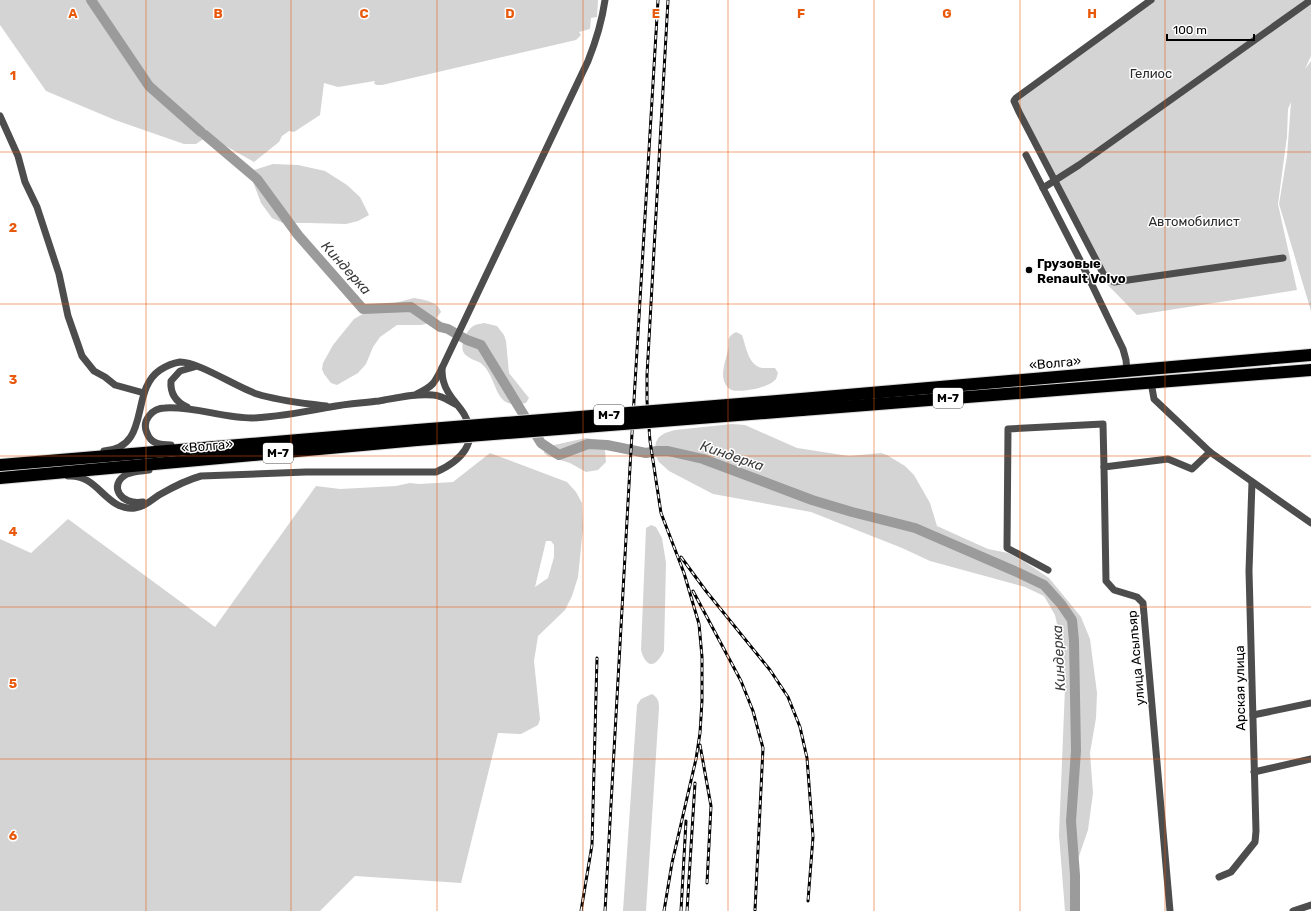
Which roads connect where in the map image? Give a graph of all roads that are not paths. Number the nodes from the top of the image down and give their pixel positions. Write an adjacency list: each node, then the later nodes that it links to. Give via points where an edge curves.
1 (605, 0): 11 (street, via 596,41 588,61)
2 (1151, 0): 6 (street, via 1014,100)
3 (1311, 0): 6 (street)
4 (0, 116): 15 (street, via 18,156 25,182 38,207 59,274 68,316 82,356 94,371 115,385)
5 (1026, 155): 7 (street)
6 (1056, 180): 7 (street); 8 (street, via 1105,277 1114,282)
7 (1043, 188): 12 (street, via 1123,349)
8 (1283, 258)
9 (1311, 355): 12 (highway, «Волга» / М-7)
10 (198, 367): 15 (street, via 180,362 165,366 149,380); 19 (street, via 256,394); 20 (street, via 180,371 171,381 173,395 180,404)
11 (442, 368): 16 (street, via 433,384); 18 (street, via 444,383)
12 (1127, 370): 17 (highway, «Волга» / М-7)
13 (1311, 370): 14 (highway, «Волга» / М-7)
14 (1151, 382): 17 (highway, «Волга» / М-7); 23 (street, via 1154,399)
15 (144, 393): 24 (street, via 134,433 120,448 72,454)
16 (417, 394): 18 (street, via 435,395); 19 (street)
17 (801, 404): 21 (highway, М-7, bridge)
18 (458, 405): 31 (street, via 467,421 469,444 450,466 436,472 306,472 201,476 189,479)
19 (332, 407): 20 (street, via 294,415 252,418)
20 (195, 410): 22 (street, via 158,409 146,420 146,431 157,444)
21 (417, 435): 22 (highway, «Волга» / М-7); 25 (highway, «Волга» / М-7)
22 (213, 447): 24 (highway, «Волга» / М-7)
23 (1210, 452): 27 (street, via 1192,469 1168,459); 30 (street)
24 (56, 460): 26 (highway, «Волга» / М-7)
25 (176, 462): 28 (highway, «Волга» / М-7); 31 (street, via 157,469 131,472 119,482 118,491 125,501 144,502)
26 (0, 465)
27 (1104, 468): 33 (street, улица Асылъяр, via 1103,424 1008,429 1007,548); 40 (street, улица Асылъяр, via 1106,581 1114,590 1137,597 1143,603)
28 (23, 476): 29 (highway, «Волга» / М-7); 31 (street, via 83,478 97,487 114,504 127,508 146,505)
29 (0, 478)
30 (1252, 482): 32 (street); 35 (street, Арская улица, via 1249,571)
31 (158, 496)
32 (1311, 523)
33 (1048, 570)
34 (1311, 703): 35 (street)
35 (1253, 715): 37 (street, Арская улица)
36 (1311, 759): 37 (street)
37 (1254, 772): 38 (street, Арская улица, via 1255,842 1231,872)
38 (1220, 877)
39 (1311, 905): 41 (street)
40 (1170, 911)
41 (1293, 911)

